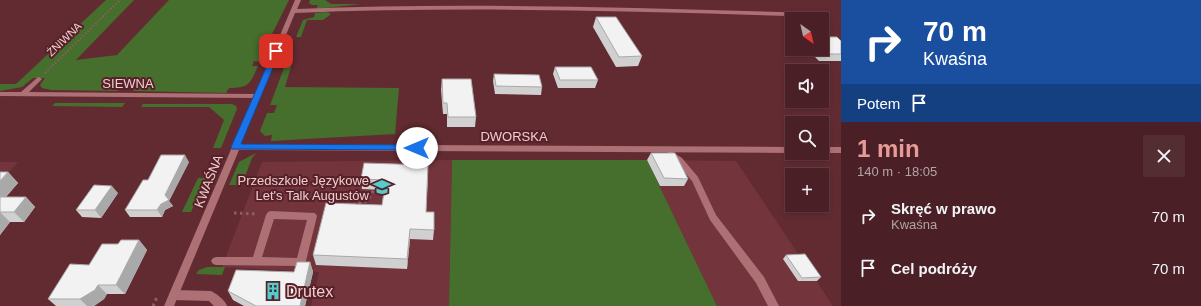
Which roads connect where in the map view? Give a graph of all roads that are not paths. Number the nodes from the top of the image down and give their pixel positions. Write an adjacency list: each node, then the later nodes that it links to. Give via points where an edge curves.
1 (298, 0): 2 (street, KWAŚNA)
2 (293, 11): 3 (street, via 369,8 591,8); 7 (street, KWAŚNA)
3 (785, 14)
4 (39, 79): 6 (street)
5 (0, 94): 6 (street, SIEWNA)
6 (23, 94): 7 (street, SIEWNA)
7 (256, 96): 8 (street, KWAŚNA)
8 (235, 147): 9 (street, DWORSKA); 15 (street, KWAŚNA)
9 (664, 149): 10 (street, DWORSKA); 18 (street, via 679,160 695,179 713,217 760,280)
10 (785, 150)
11 (829, 150): 12 (street)
12 (841, 150)
13 (216, 261): 14 (street)
14 (256, 262): 14 (street, via 301,262 312,216 271,215)
15 (174, 295): 16 (street, KWAŚNA); 17 (street, via 211,296)
16 (169, 306)
17 (222, 306)
18 (774, 306)

